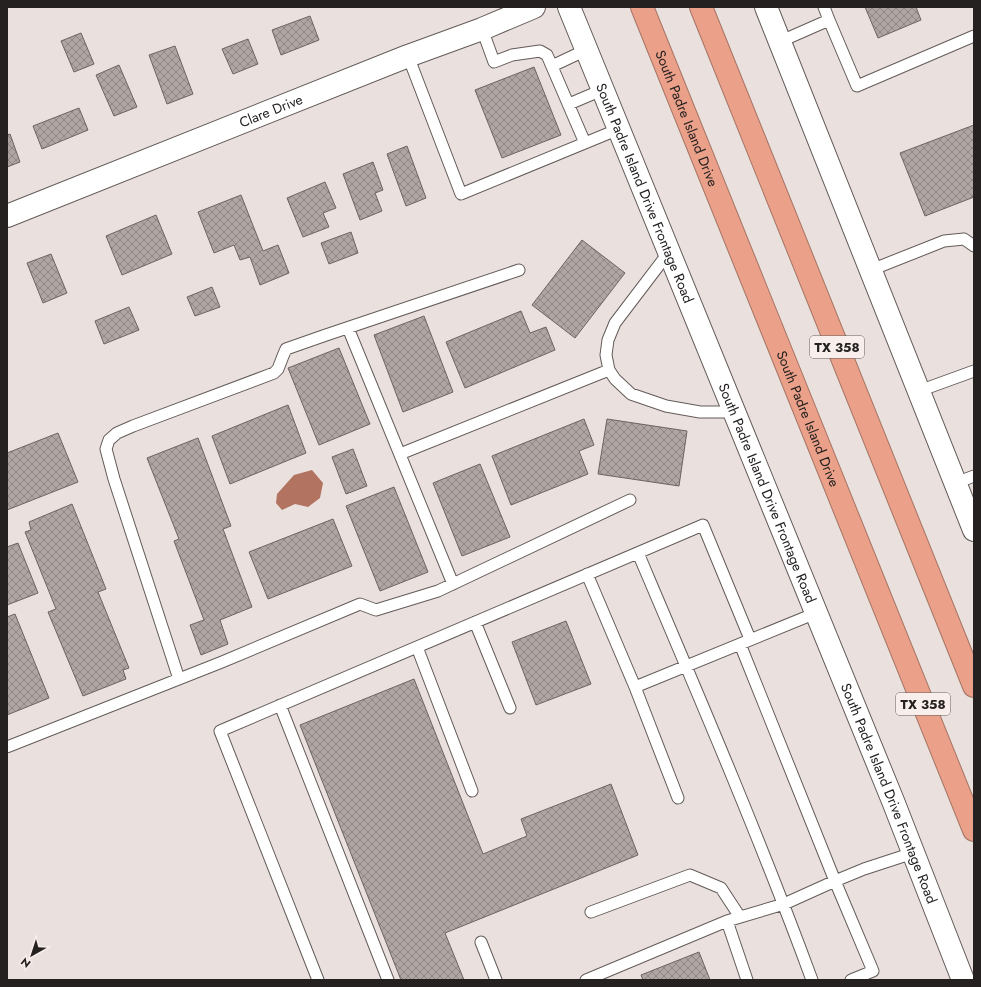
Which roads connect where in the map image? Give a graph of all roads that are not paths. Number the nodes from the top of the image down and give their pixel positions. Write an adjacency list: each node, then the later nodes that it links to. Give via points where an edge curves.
1 (534, 7): 8 (main road, Clare Drive)
2 (569, 7): 11 (main road, South Padre Island Drive Frontage Road)
3 (642, 7): 48 (highway, South Padre Island Drive / TX 358)
4 (701, 7): 41 (highway, TX 358)
5 (766, 7): 10 (main road)
6 (824, 7): 7 (lane)
7 (829, 20): 9 (lane, via 857,86); 10 (lane)
8 (482, 29): 12 (main road, Clare Drive); 13 (lane, via 494,62 540,51 547,55)
9 (974, 36)
10 (779, 42): 22 (main road)
11 (586, 50): 13 (lane); 14 (main road, South Padre Island Drive Frontage Road)
12 (408, 56): 17 (lane, via 461,194); 18 (main road, Clare Drive)
13 (552, 66): 15 (lane)
14 (602, 90): 15 (lane); 16 (main road, South Padre Island Drive Frontage Road)
15 (568, 104): 17 (lane)
16 (619, 129): 17 (lane); 20 (main road, South Padre Island Drive Frontage Road)
17 (585, 143)
18 (7, 216)
19 (974, 246): 22 (lane, via 964,240 944,241)
20 (669, 252): 24 (lane, via 615,323 608,340 606,355); 27 (main road, South Padre Island Drive Frontage Road)
21 (519, 270): 23 (lane)
22 (871, 270): 26 (main road)
23 (348, 328): 28 (lane); 40 (lane, via 286,349 274,373 117,433 110,440 106,449 114,480)
24 (609, 370): 27 (lane, via 631,394 666,406 700,412); 28 (lane)
25 (974, 371): 26 (lane)
26 (919, 391): 29 (main road)
27 (734, 412): 35 (main road, South Padre Island Drive Frontage Road)
28 (400, 454): 34 (lane)
29 (965, 480): 31 (main road)
30 (630, 500): 34 (lane)
31 (974, 530)
32 (638, 553): 33 (lane); 37 (lane, via 703,525); 39 (lane)
33 (587, 574): 36 (lane); 42 (lane)
34 (453, 584): 40 (lane, via 376,610 360,604)
35 (816, 612): 37 (lane); 49 (main road, South Padre Island Drive Frontage Road)
36 (475, 622): 38 (lane); 44 (lane)
37 (746, 641): 39 (lane); 50 (lane)
38 (417, 647): 43 (lane); 46 (lane)
39 (686, 667): 42 (lane); 51 (lane)
40 (179, 679): 45 (lane)
41 (974, 686)
42 (635, 688): 47 (lane)
43 (280, 705): 56 (lane, via 220,731); 57 (lane)
44 (510, 708)
45 (7, 747)
46 (472, 791)
47 (678, 798)
48 (974, 830)
49 (913, 853): 50 (lane); 63 (main road, South Padre Island Drive Frontage Road)
50 (835, 881): 51 (lane); 62 (lane, via 873,971)
51 (784, 904): 53 (lane); 61 (lane)
52 (591, 912): 53 (lane, via 690,875 721,888)
53 (740, 917): 54 (lane)
54 (727, 921): 59 (lane); 60 (lane)
55 (481, 942): 58 (lane)
56 (318, 980)
57 (388, 980)
58 (496, 980)
59 (586, 980)
60 (748, 980)
61 (812, 980)
62 (851, 980)
63 (963, 980)

